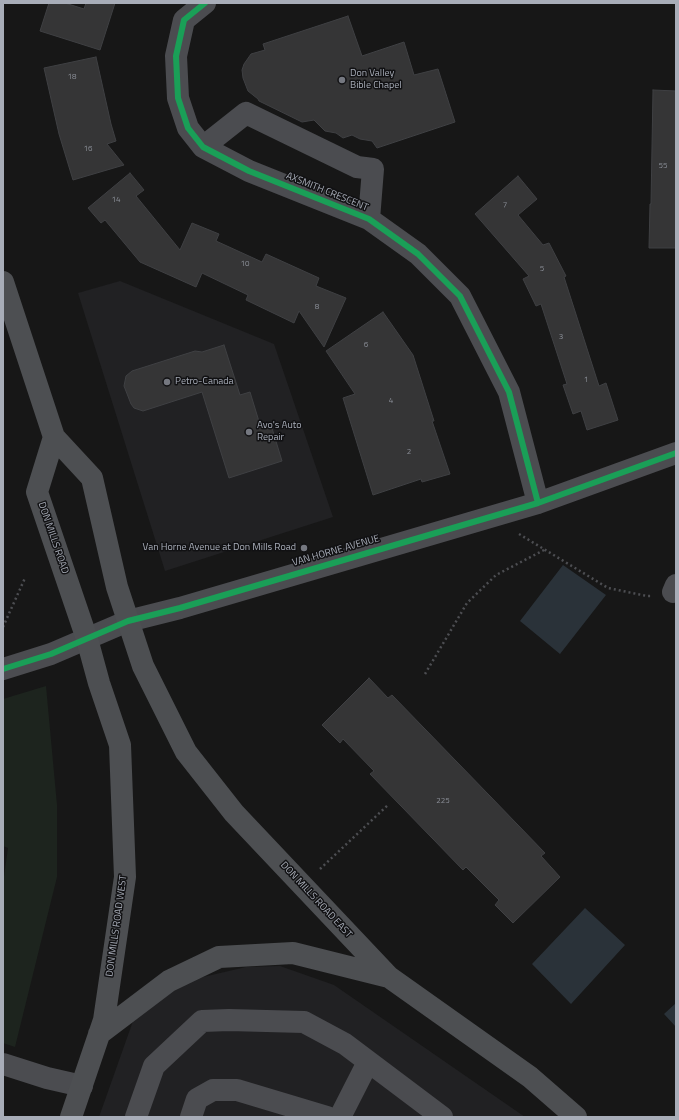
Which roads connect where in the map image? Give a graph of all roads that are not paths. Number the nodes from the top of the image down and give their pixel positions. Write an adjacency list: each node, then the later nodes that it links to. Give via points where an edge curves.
1 (205, 3): 2 (street, AXSMITH CRESCENT, via 184,20 176,56 178,98 188,128)
2 (203, 146): 3 (street, AXSMITH CRESCENT, via 248,171); 3 (street, via 246,113 357,167 372,169)
3 (369, 219): 7 (street, AXSMITH CRESCENT, via 418,254 460,296 509,392)
4 (3, 282): 5 (main road)
5 (54, 437): 8 (main road, via 92,478 117,587); 9 (main road, DON MILLS ROAD, via 37,492)
6 (676, 453): 7 (street, VAN HORNE AVENUE)
7 (538, 502): 8 (street, VAN HORNE AVENUE, via 180,608)
8 (128, 621): 9 (street, VAN HORNE AVENUE); 11 (main road, DON MILLS ROAD EAST, via 143,666 186,752 234,813)
9 (87, 639): 10 (street, VAN HORNE AVENUE, via 51,654); 12 (main road, DON MILLS ROAD WEST, via 120,745 125,877 104,1020)
10 (3, 669)
11 (389, 977): 12 (main road, via 293,953 219,957 169,981); 22 (main road, DON MILLS ROAD EAST, via 530,1077)
12 (99, 1034): 15 (main road, DON MILLS ROAD WEST)
13 (368, 1062): 17 (street, via 345,1044 304,1022 202,1021 154,1066); 20 (street); 21 (street)
14 (3, 1064): 15 (street)
15 (82, 1086): 16 (main road, DON MILLS ROAD WEST)
16 (71, 1117)
17 (136, 1117)
18 (191, 1117): 19 (street, via 197,1099 213,1090 237,1090)
19 (328, 1117)
20 (340, 1117)
21 (442, 1117)
22 (576, 1117)

